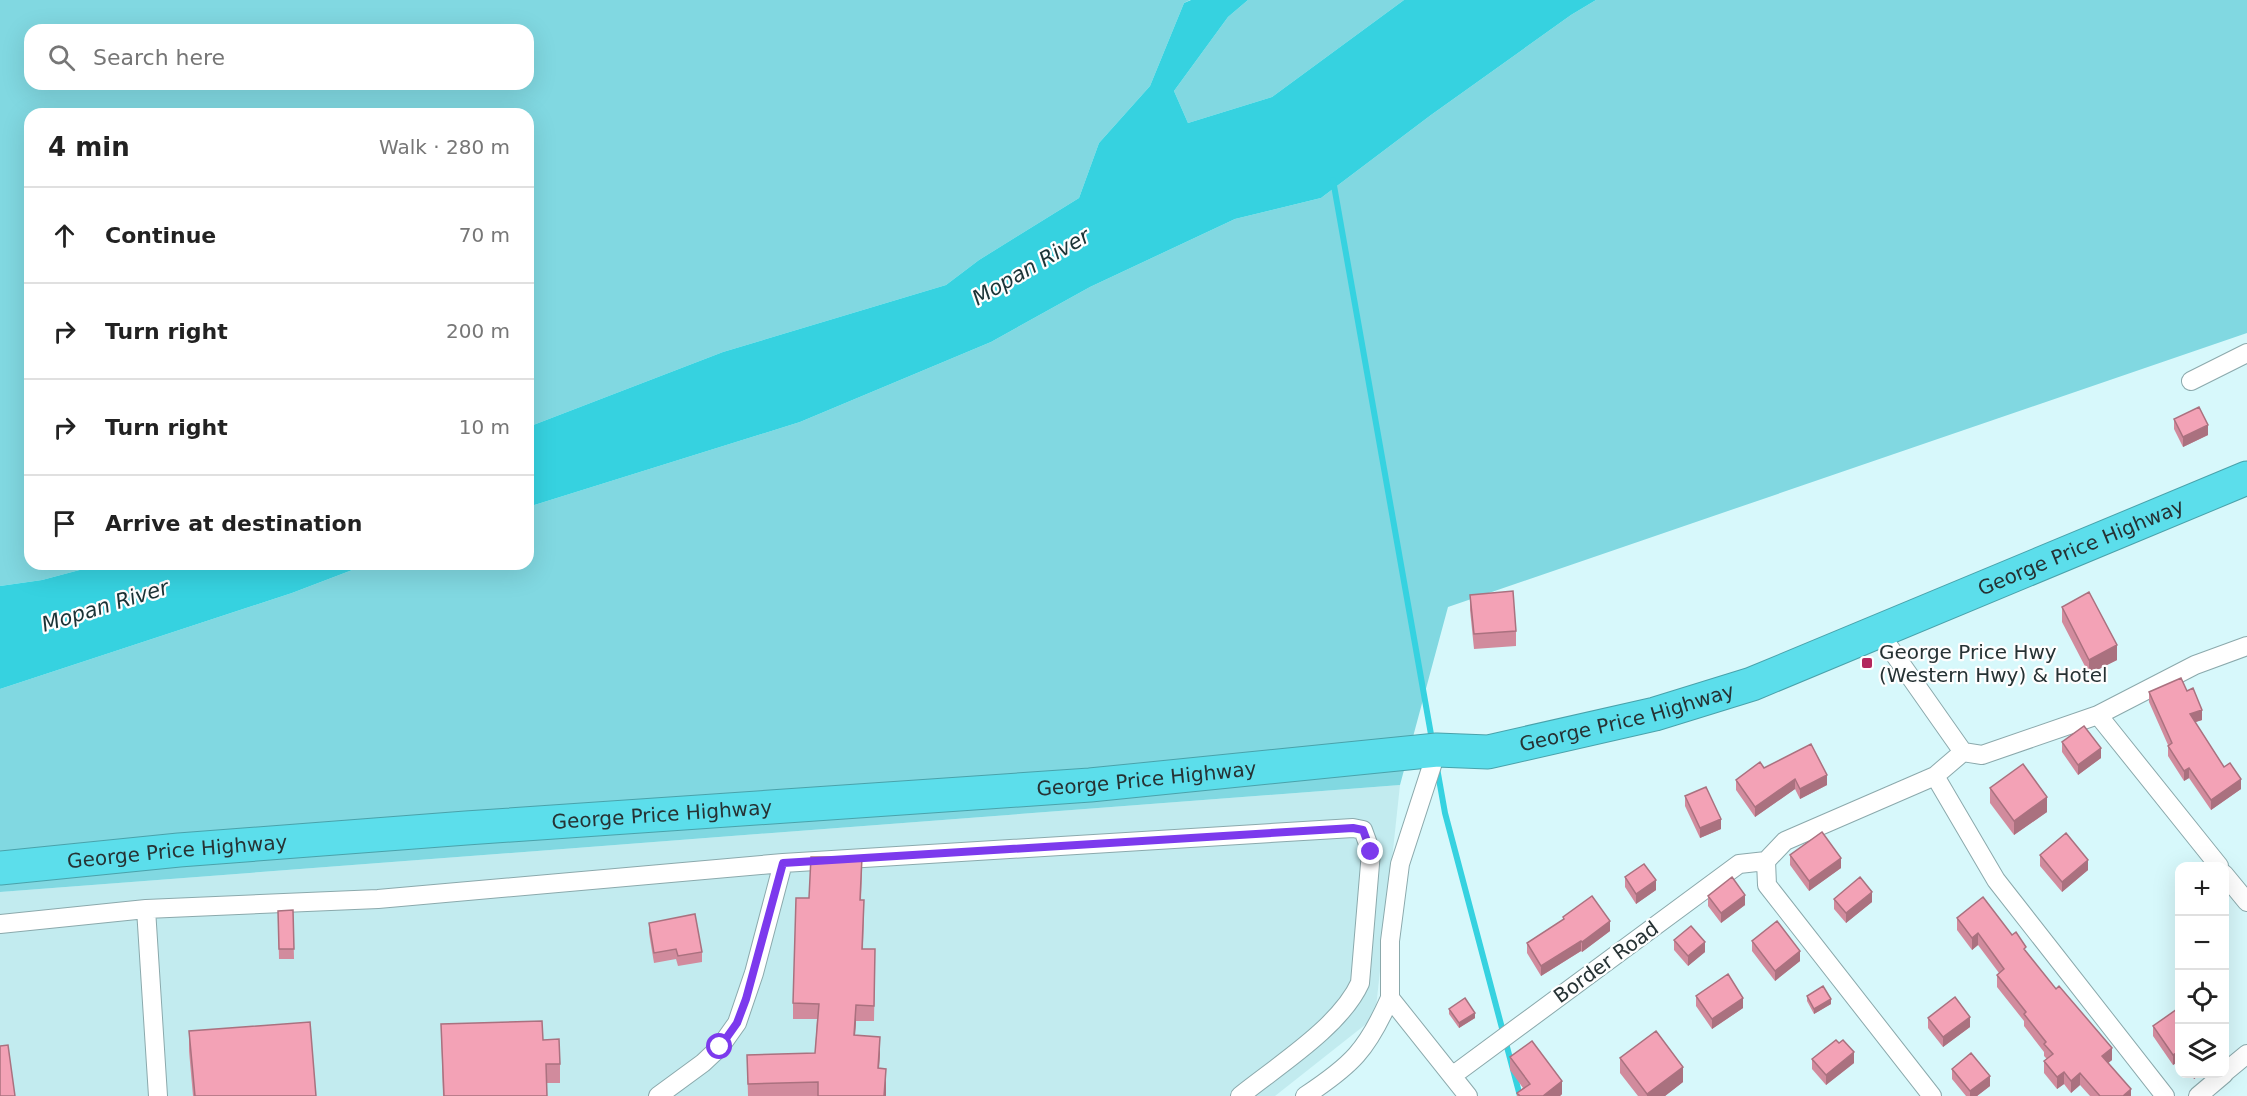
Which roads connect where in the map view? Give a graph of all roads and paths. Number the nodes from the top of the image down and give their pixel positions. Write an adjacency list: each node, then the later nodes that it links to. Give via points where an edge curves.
1 (2247, 353): 2 (street)
2 (2192, 381)
3 (2247, 478): 4 (highway, George Price Highway)
4 (1878, 631): 7 (highway, George Price Highway, via 1752,684 1655,714 1488,752); 8 (street)
5 (2247, 646): 6 (street, via 2195,665)
6 (2098, 715): 8 (street, via 1982,756); 11 (street)
7 (1437, 750): 13 (highway, George Price Highway, via 1090,785 179,850); 18 (street, via 1400,864 1390,941)
8 (1964, 752): 9 (street)
9 (1935, 776): 10 (street, via 1785,841); 29 (street, via 1996,880)
10 (1766, 861): 21 (street, Border Road, via 1739,864); 28 (street, via 1767,885)
11 (2214, 862)
12 (783, 863): 16 (street, via 378,899); 24 (street, via 737,1023 703,1063); 25 (street, via 1363,830 1371,852 1360,983 1353,997 1323,1030)
13 (0, 868)
14 (2229, 880): 15 (street)
15 (2247, 902)
16 (146, 909): 17 (street); 23 (street)
17 (0, 924)
18 (1390, 998): 21 (street); 26 (street, via 1377,1027 1353,1061)
19 (2247, 1054): 20 (street)
20 (2229, 1069)
21 (1452, 1076): 27 (street)
22 (2218, 1078): 30 (street)
23 (158, 1096)
24 (658, 1096)
25 (1240, 1096)
26 (1305, 1096)
27 (1468, 1096)
28 (1932, 1096)
29 (2166, 1096)
30 (2198, 1096)

